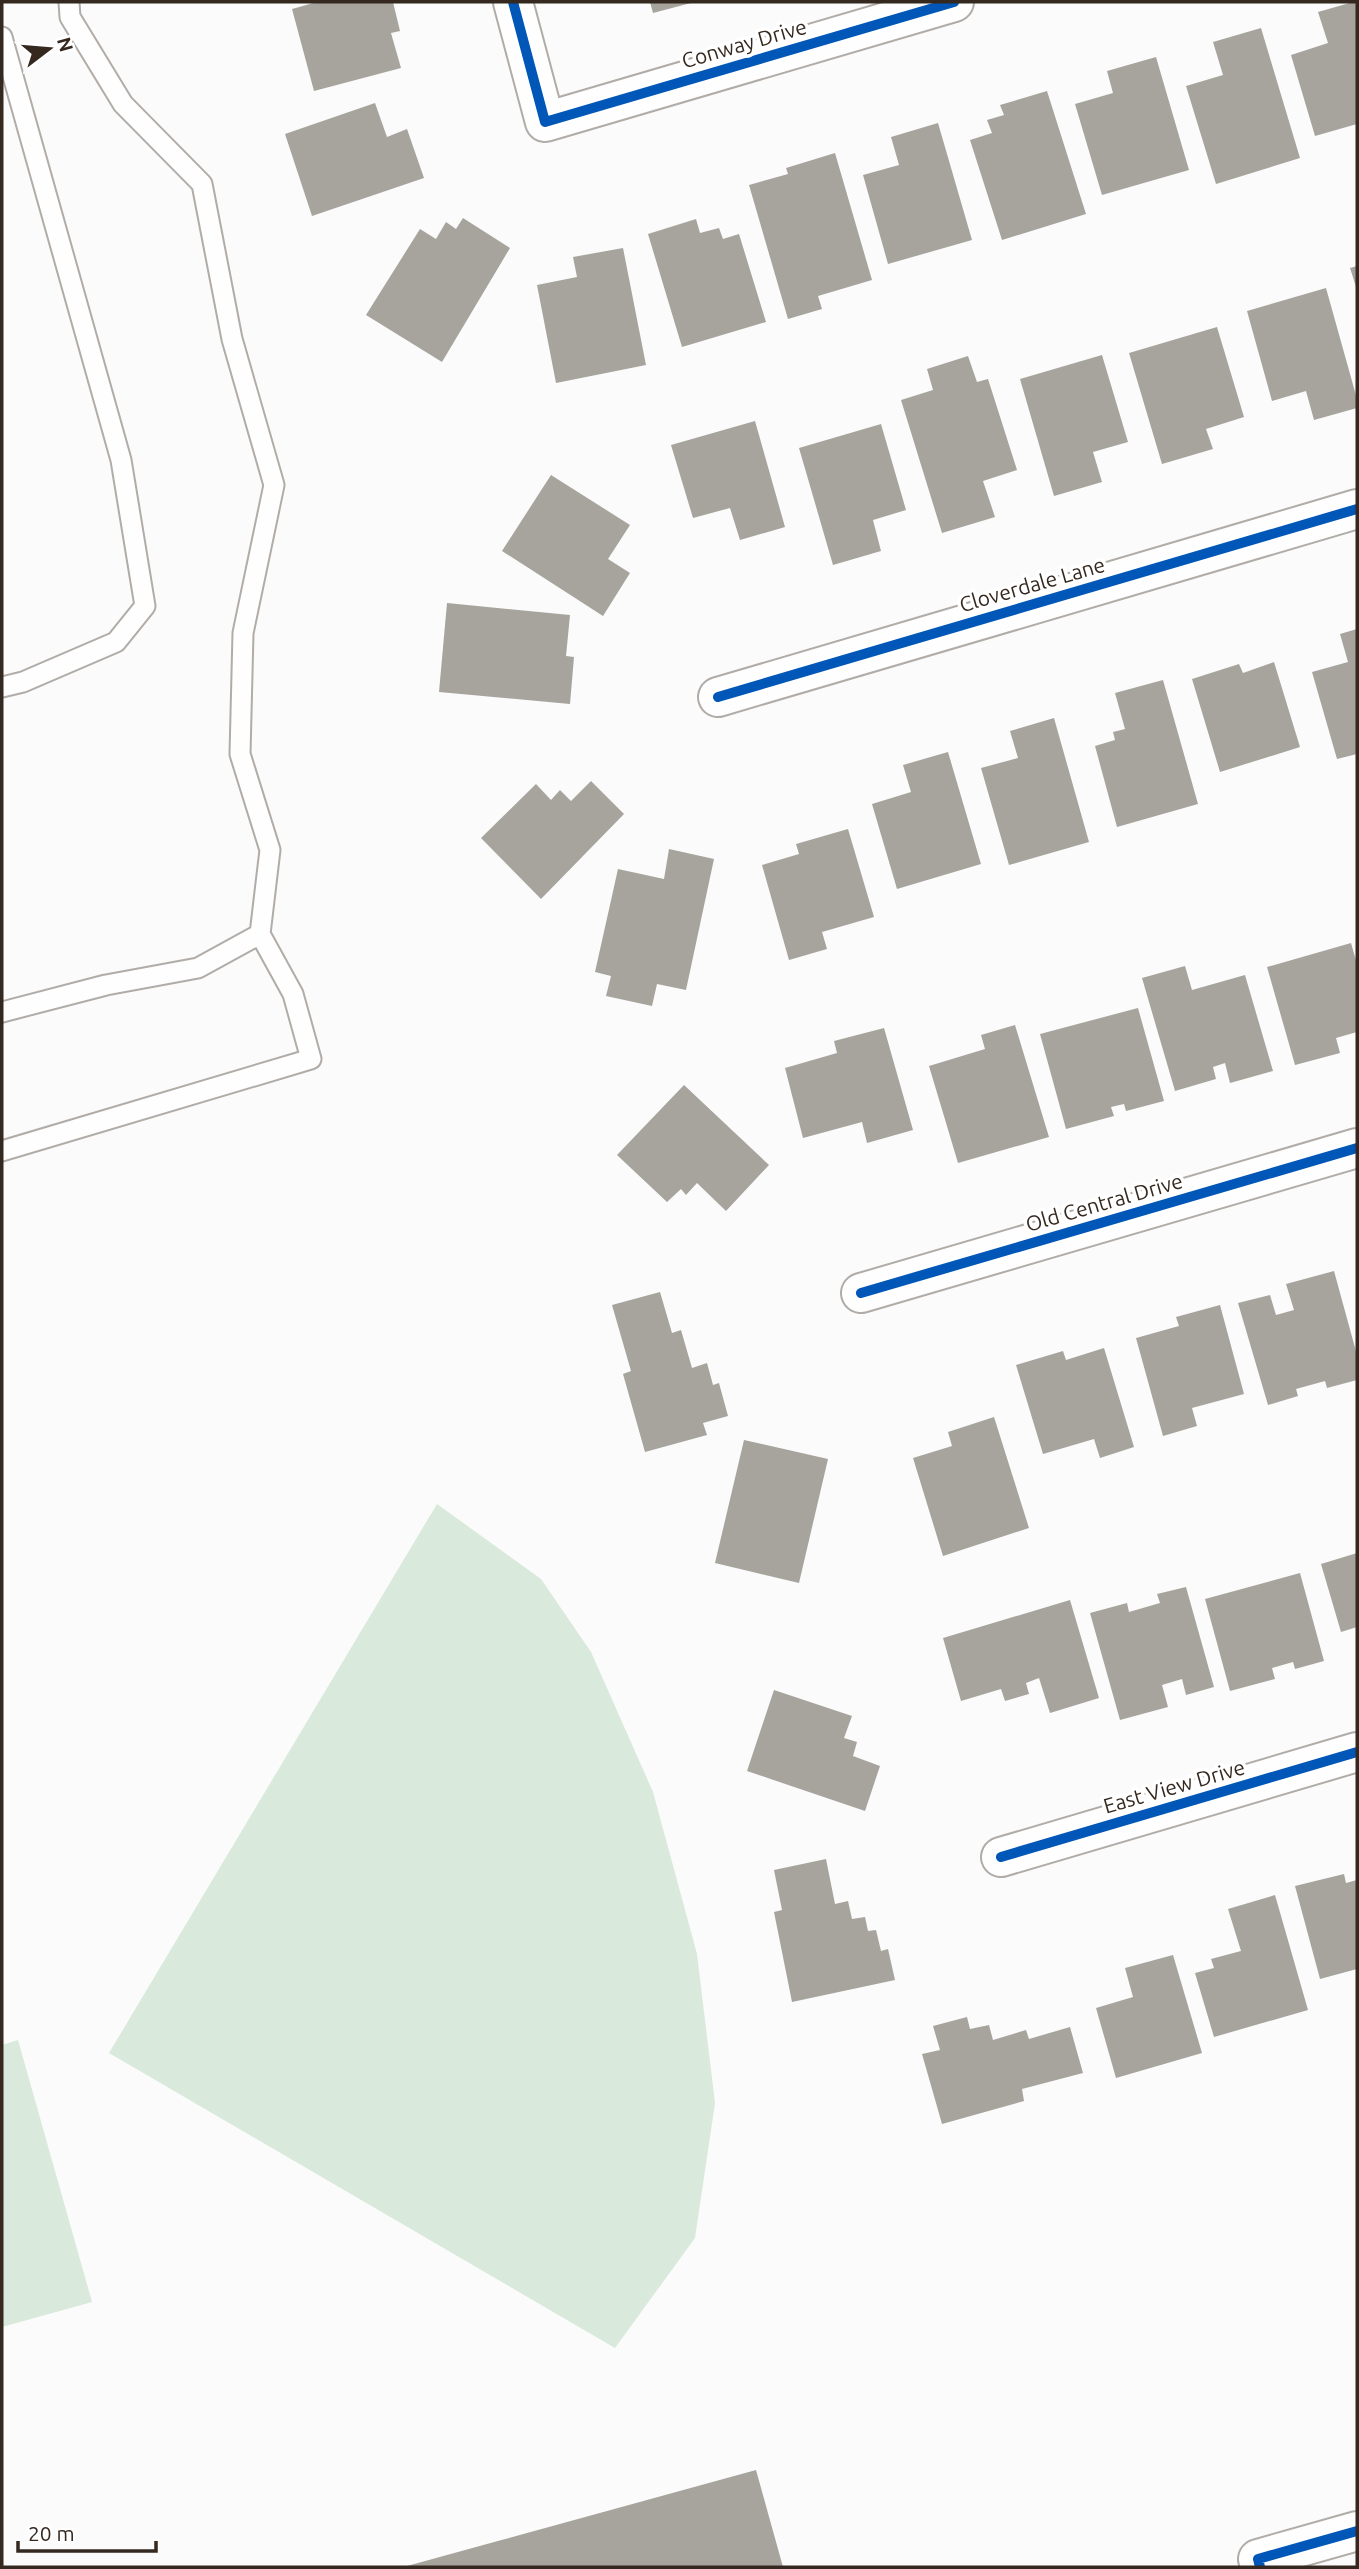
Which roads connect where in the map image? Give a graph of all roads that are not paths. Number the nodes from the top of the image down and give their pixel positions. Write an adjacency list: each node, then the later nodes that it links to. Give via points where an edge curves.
1 (69, 2): 8 (lane, via 70,17 123,104 202,184 232,340 274,485 243,633 240,754 270,850)
2 (513, 2): 3 (street, Conway Drive, via 545,122)
3 (954, 2)
4 (2, 37): 6 (lane, via 121,460 145,606 116,642)
5 (1357, 509): 7 (street, Cloverdale Lane)
6 (2, 687)
7 (718, 696)
8 (260, 934): 9 (lane, via 198,968 106,985); 11 (lane, via 293,994 311,1059)
9 (2, 1012)
10 (1357, 1148): 12 (street, Old Central Drive)
11 (2, 1151)
12 (861, 1293)
13 (1357, 1752): 14 (street, East View Drive)
14 (1001, 1857)
15 (1357, 2531): 16 (street)
16 (1259, 2563)

